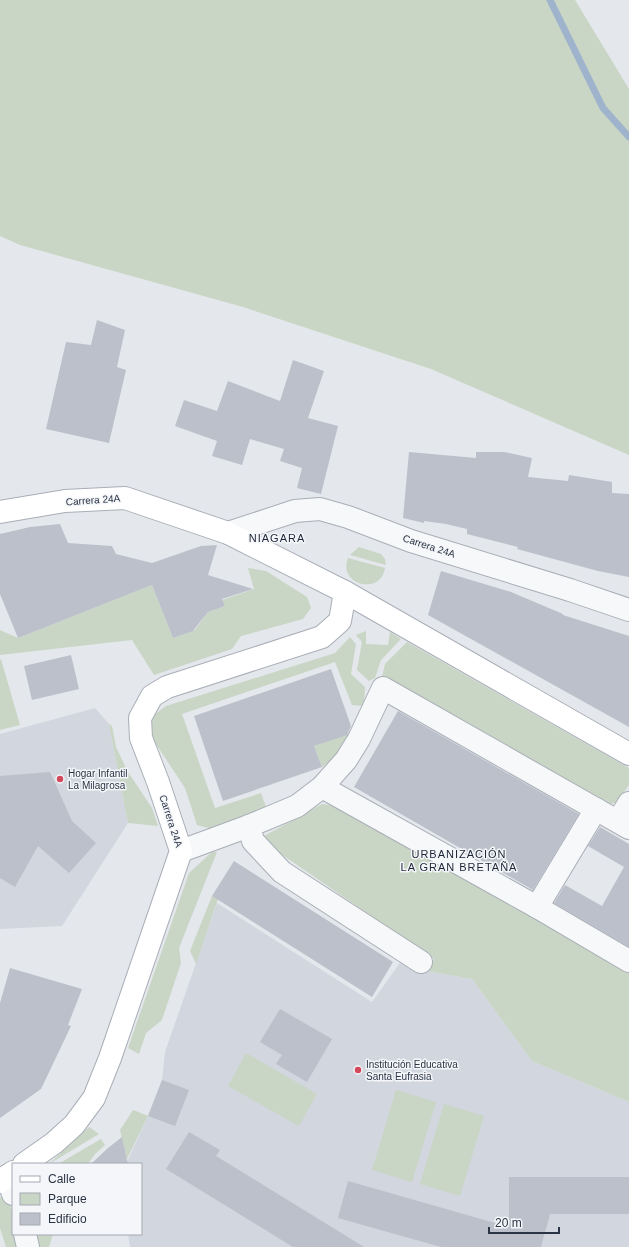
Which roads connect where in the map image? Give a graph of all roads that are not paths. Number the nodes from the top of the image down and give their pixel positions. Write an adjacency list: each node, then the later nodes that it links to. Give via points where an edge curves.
1 (0, 512): 2 (street, Carrera 24A, via 65,501 125,498)
2 (228, 533): 3 (street, Carrera 24A); 4 (street, Carrera 24A, via 295,511 320,509)
3 (345, 592): 5 (street, Carrera 24A); 10 (street, Carrera 24A, via 340,621 322,637 167,687 152,696 140,718 141,738)
4 (629, 610)
5 (629, 754)
6 (322, 787): 7 (street, via 346,760 359,739 383,688); 9 (street, via 297,806); 11 (street)
7 (596, 808): 8 (street); 11 (street)
8 (625, 817)
9 (249, 826): 10 (street); 13 (street, via 253,841 282,872)
10 (181, 851): 14 (street, Carrera 24A, via 94,1098 74,1125)
11 (537, 907): 12 (street)
12 (629, 961)
13 (421, 962)
14 (30, 1163)
15 (25, 1235): 16 (street)
16 (28, 1247)

